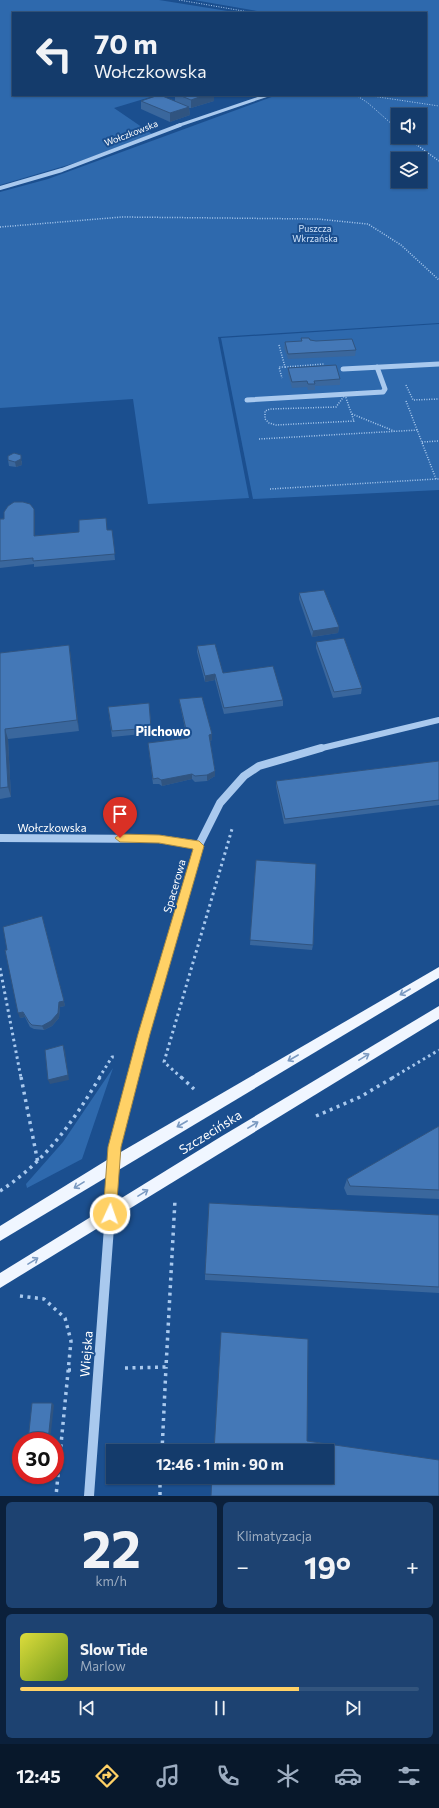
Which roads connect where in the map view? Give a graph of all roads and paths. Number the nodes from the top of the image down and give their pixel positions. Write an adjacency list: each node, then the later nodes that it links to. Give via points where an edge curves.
1 (179, 0): 2 (path)
2 (249, 12)
3 (265, 96): 10 (street, Wołczkowska, via 62,170)
4 (358, 96): 7 (path)
5 (373, 96): 6 (path)
6 (439, 106)
7 (391, 123)
8 (416, 144): 9 (path)
9 (439, 161)
10 (0, 188)
11 (0, 227): 12 (path, via 122,218 318,219 368,224 401,245)
12 (439, 280)
13 (279, 345): 18 (path, via 285,367 279,367)
14 (439, 364): 15 (street)
15 (398, 366): 16 (street); 19 (path, via 413,400)
16 (377, 367): 17 (street); 18 (street, via 384,392)
17 (343, 369)
18 (287, 398): 20 (street)
19 (439, 399)
20 (247, 400)
21 (406, 401): 23 (path)
22 (352, 414): 24 (path)
23 (418, 430): 24 (path); 27 (path)
24 (395, 432): 25 (path)
25 (259, 439)
26 (439, 441): 27 (path)
27 (422, 442): 28 (path)
28 (438, 479): 29 (path)
29 (270, 489)
30 (439, 720): 33 (street, Spacerowa, via 331,745 259,766 244,776 220,803)
31 (234, 823): 39 (path, via 164,1062)
32 (0, 838): 33 (street, Wołczkowska, via 151,839)
33 (199, 846): 42 (street, Spacerowa, via 137,1059 114,1147)
34 (0, 968): 41 (path)
35 (439, 972): 42 (main road, Szczecińska, one-way to 42)
36 (439, 1012): 45 (main road, Szczecińska, one-way to 36)
37 (439, 1050): 40 (path, via 360,1097)
38 (117, 1058): 41 (path, via 112,1057 60,1140)
39 (199, 1094)
40 (311, 1118)
41 (38, 1163): 43 (path, via 16,1182)
42 (112, 1165): 45 (street, Spacerowa); 46 (main road, Szczecińska, one-way to 46)
43 (0, 1191)
44 (175, 1197): 49 (path)
45 (110, 1214): 47 (main road, Szczecińska, one-way to 45); 56 (street, Wiejska)
46 (0, 1234)
47 (0, 1281)
48 (17, 1296): 51 (path, via 44,1300 65,1318 71,1341)
49 (166, 1367): 50 (path); 53 (path)
50 (125, 1368)
51 (68, 1370): 52 (path); 55 (path)
52 (74, 1370)
53 (162, 1444)
54 (160, 1484): 57 (path)
55 (56, 1496)
56 (90, 1496)
57 (160, 1496)

